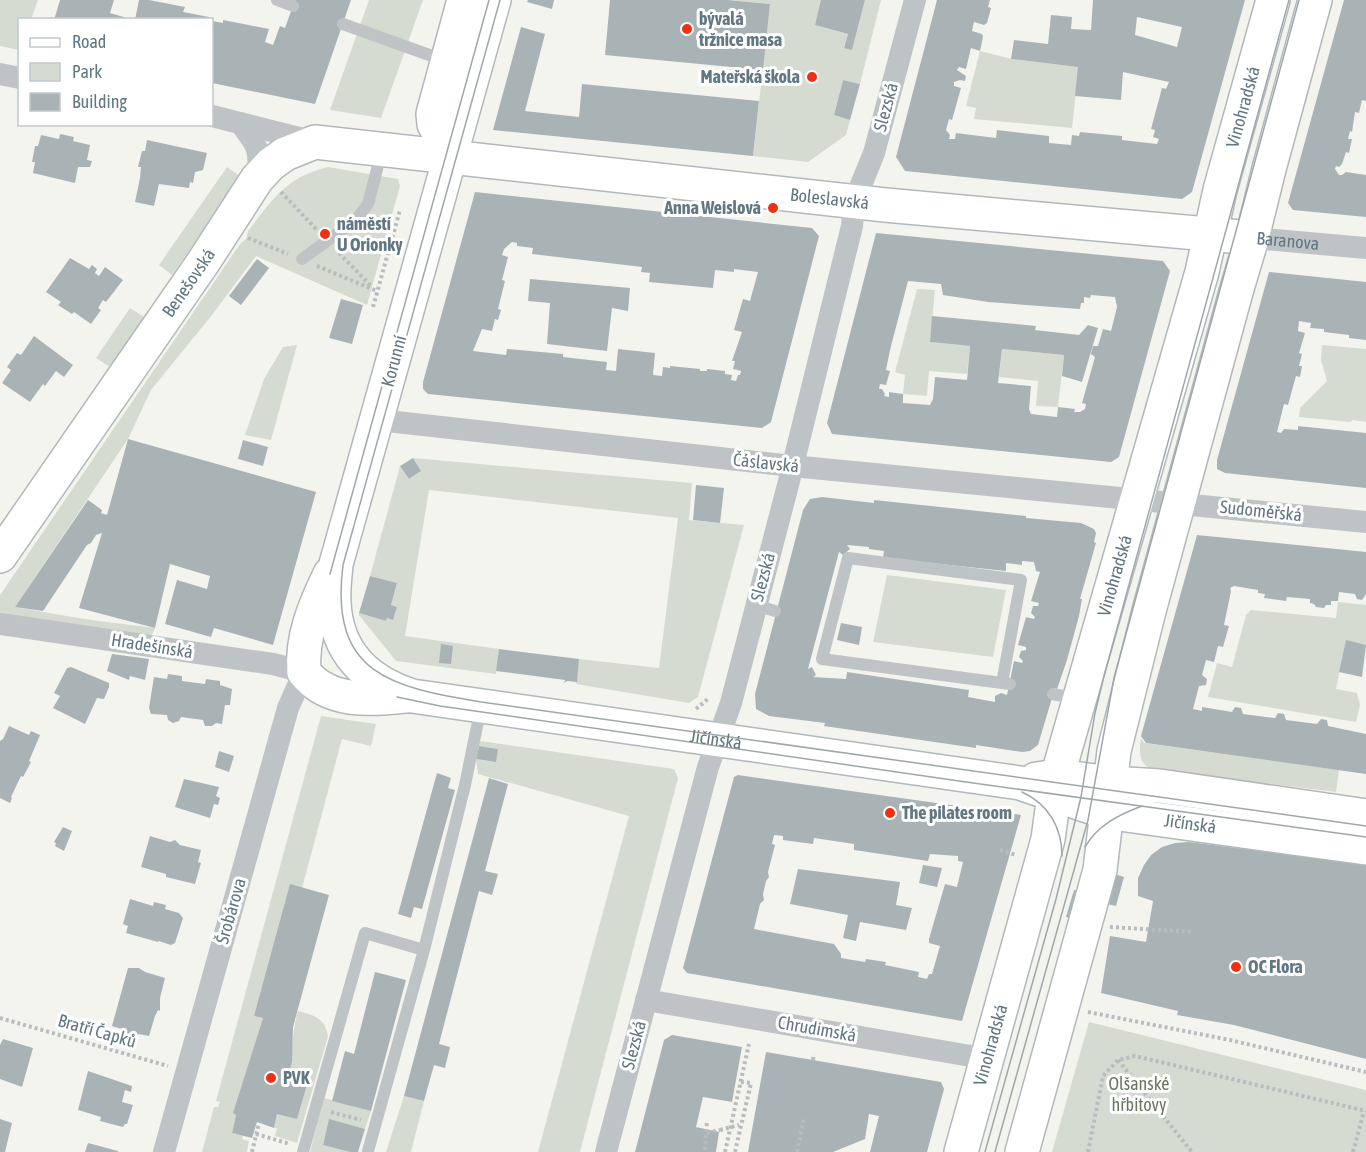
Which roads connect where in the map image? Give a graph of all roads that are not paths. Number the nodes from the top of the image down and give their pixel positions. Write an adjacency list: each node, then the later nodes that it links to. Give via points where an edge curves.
1 (277, 0): 7 (lane)
2 (464, 0): 9 (street)
3 (494, 0): 16 (street, Korunní)
4 (915, 0): 18 (street, Slezská, via 874,153)
5 (1273, 0): 19 (street, Vinohradská)
6 (1315, 0): 20 (street, Vinohradská)
7 (292, 6)
8 (343, 24): 9 (lane)
9 (447, 61): 16 (street, via 433,119)
10 (0, 74): 11 (street)
11 (18, 78)
12 (213, 116): 13 (street)
13 (240, 123): 14 (street); 17 (street, via 255,142 260,157)
14 (315, 142): 15 (street, Benešovská); 17 (street, Benešovská, via 285,154)
15 (382, 148): 16 (street, Benešovská); 22 (lane, via 368,204 356,220)
16 (450, 156): 18 (street, Boleslavská); 23 (street, Korunní)
17 (257, 179): 27 (street, Benešovská)
18 (855, 202): 19 (street, Boleslavská); 24 (street, Slezská)
19 (1209, 235): 20 (street, Baranova); 25 (street, Vinohradská)
20 (1252, 238): 21 (street, Baranova); 25 (street, Vinohradská)
21 (1366, 248)
22 (302, 259)
23 (378, 420): 24 (street, Čáslavská); 28 (street, Korunní)
24 (792, 466): 25 (street, Čáslavská); 35 (street, Slezská, via 765,608)
25 (1157, 502): 26 (street, Sudoměřská); 36 (street, Vinohradská, via 1066,697); 37 (street, Vinohradská)
26 (1366, 522)
27 (0, 556)
28 (333, 569): 31 (street, Korunní, via 335,619); 32 (street, Korunní, via 309,627 302,657)
29 (0, 624): 32 (street, Hradešínská, via 273,664)
30 (826, 624): 30 (lane, via 848,558 1021,580 1006,683 822,660)
31 (344, 654): 32 (street); 33 (street, Jičínská)
32 (304, 672): 33 (street, Jičínská, via 316,685 338,695); 45 (street, Šrobárova, via 288,708)
33 (404, 697): 34 (street, Jičínská)
34 (481, 706): 35 (street, Jičínská); 40 (lane)
35 (717, 740): 36 (street, Jičínská); 41 (street, Slezská)
36 (1055, 786): 37 (street, Jičínská); 42 (street, Vinohradská, via 1048,839)
37 (1108, 798): 38 (street, Jičínská, via 1171,787); 39 (street, Jičínská); 48 (street, Vinohradská, via 1100,870)
38 (1366, 816)
39 (1366, 848)
40 (424, 950): 43 (lane, via 365,933); 44 (lane)
41 (646, 1000): 42 (street, Chrudimská); 46 (street, Slezská)
42 (988, 1059): 47 (street, Vinohradská)
43 (304, 1150)
44 (368, 1151)
45 (164, 1152)
46 (606, 1152)
47 (962, 1152)
48 (1022, 1152)

